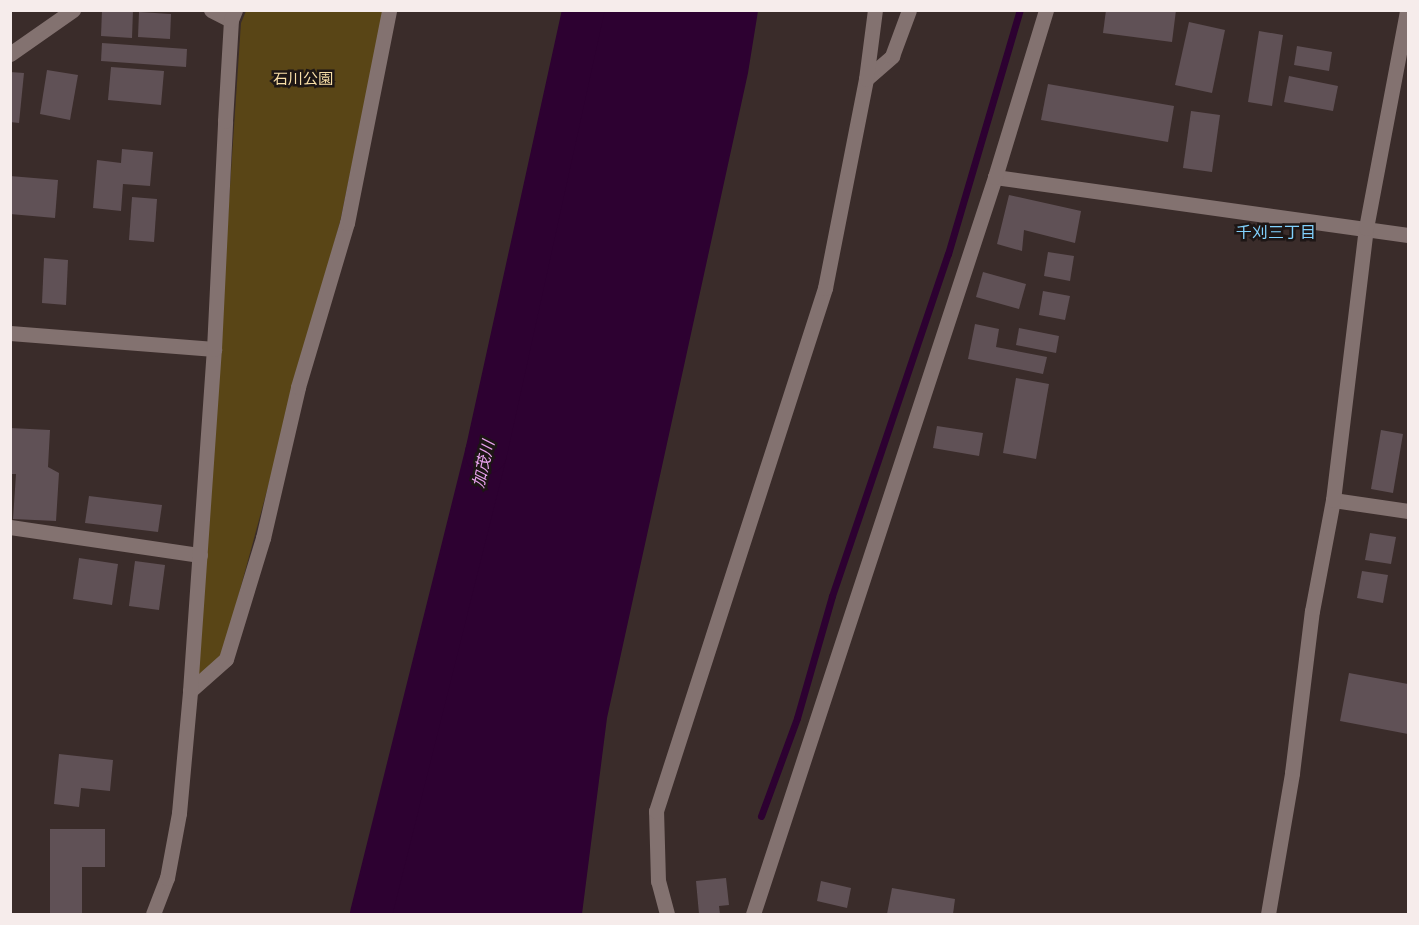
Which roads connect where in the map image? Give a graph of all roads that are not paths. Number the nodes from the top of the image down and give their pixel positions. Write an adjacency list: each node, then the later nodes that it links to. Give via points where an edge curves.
1 (73, 10): 9 (street)
2 (211, 10): 8 (street)
3 (389, 10): 20 (street, via 347,223 298,387 263,538 226,659)
4 (875, 10): 10 (street)
5 (909, 10): 10 (street, via 892,56)
6 (1046, 10): 11 (street)
7 (1407, 10): 12 (street)
8 (233, 15): 15 (street)
9 (10, 54)
10 (866, 79): 22 (street, via 825,288 656,811 657,881)
11 (995, 177): 12 (street); 23 (street)
12 (1366, 228): 13 (street); 16 (street)
13 (1408, 234)
14 (10, 333): 15 (street)
15 (214, 349): 19 (street)
16 (1333, 500): 17 (street); 24 (street, via 1312,610 1292,773)
17 (1408, 511)
18 (10, 527): 19 (street)
19 (200, 555): 20 (street)
20 (190, 691): 21 (street, via 178,813 166,878)
21 (153, 915)
22 (667, 915)
23 (753, 915)
24 (1268, 915)

